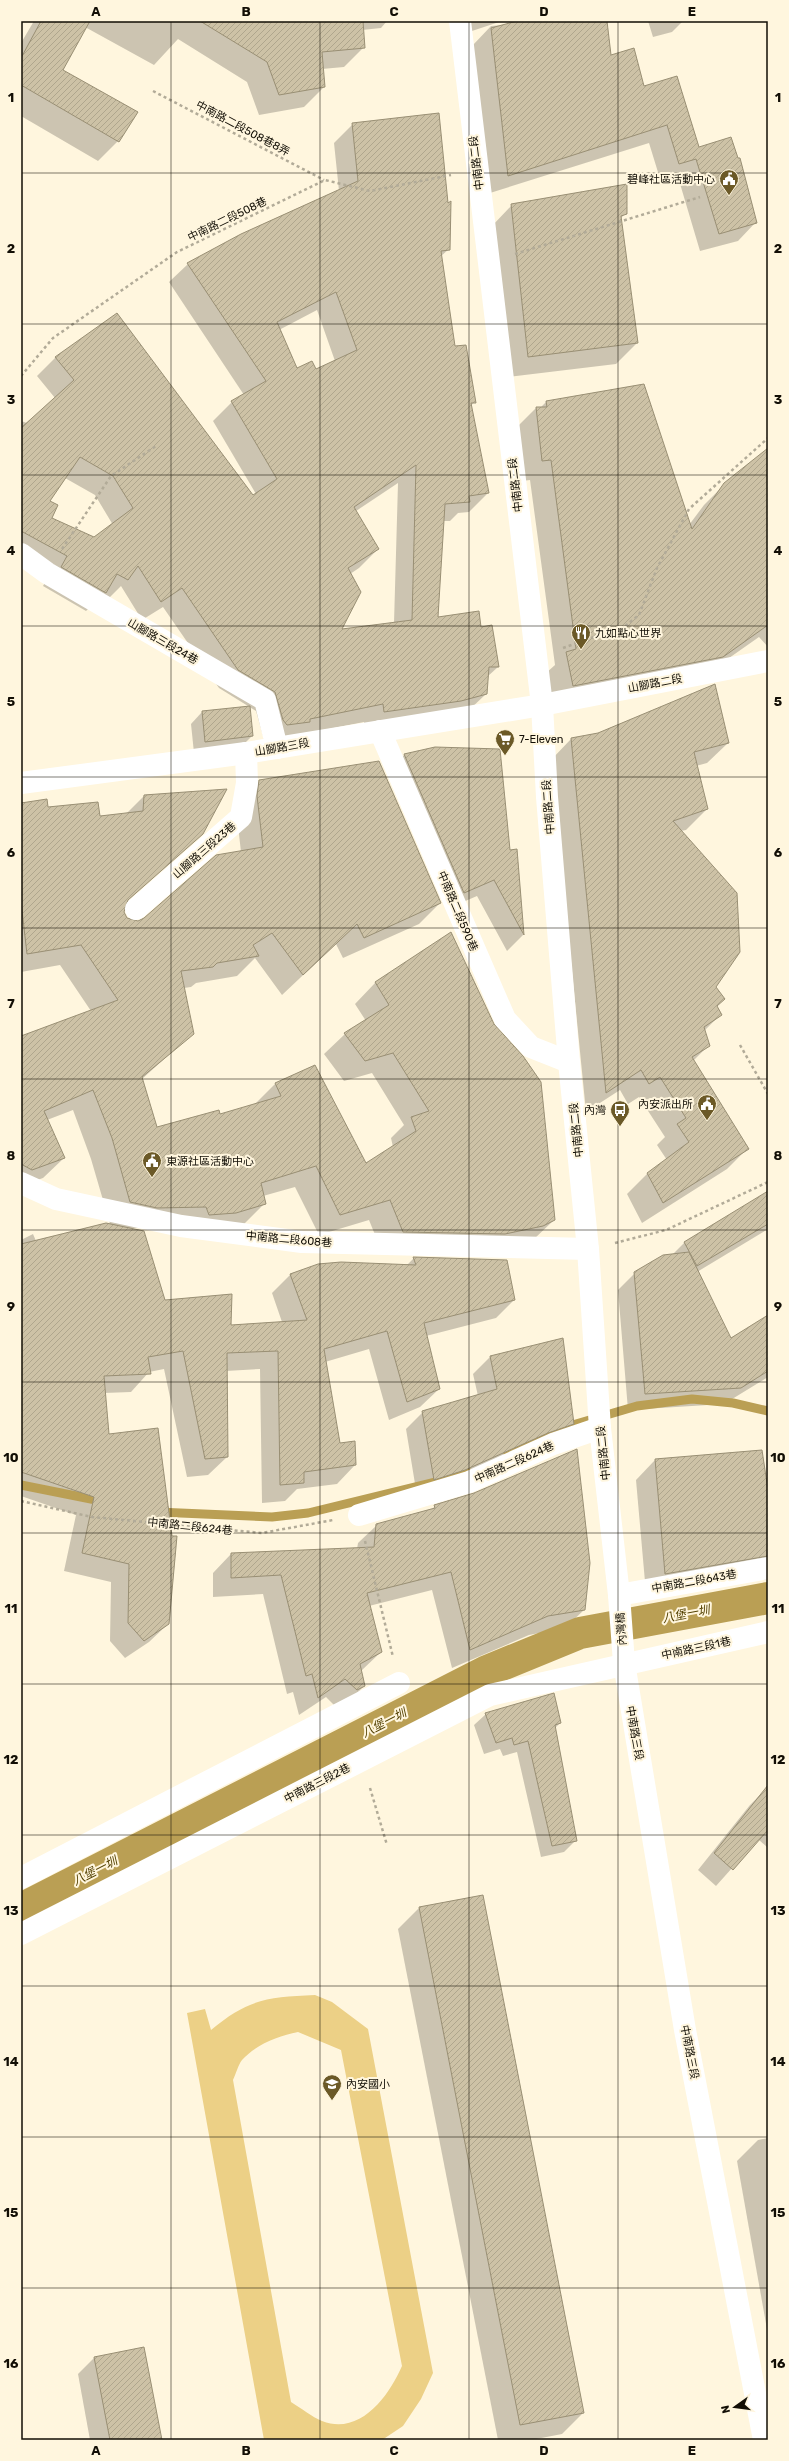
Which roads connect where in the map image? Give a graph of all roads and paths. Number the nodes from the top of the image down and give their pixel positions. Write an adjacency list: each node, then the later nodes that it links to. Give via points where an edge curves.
1 (460, 21): 3 (main road, 中南路二段)
2 (153, 91): 4 (path, 中南路二段508巷8弄)
3 (477, 170): 4 (path, via 370,191); 6 (main road, 中南路二段)
4 (325, 180): 7 (path, 中南路二段508巷, via 177,252 52,338)
5 (700, 197): 6 (path)
6 (488, 262): 12 (main road, 中南路二段)
7 (21, 376)
8 (768, 438): 12 (path, via 689,509 657,568 639,615 625,626)
9 (156, 446): 11 (path, via 111,476)
10 (21, 554): 11 (main road, 山腳路三段24巷)
11 (47, 573): 16 (main road, 山腳路三段24巷, via 265,700)
12 (536, 658): 14 (main road, 中南路二段)
13 (768, 661): 14 (main road, 山腳路二段)
14 (542, 705): 15 (main road, 山腳路三段); 21 (main road, 中南路二段, via 547,798)
15 (380, 731): 16 (main road, 山腳路三段); 21 (main road, 中南路二段590巷, via 505,1018 531,1047)
16 (277, 748): 17 (main road, 山腳路三段)
17 (246, 753): 18 (main road, 山腳路三段); 19 (main road, 山腳路三段23巷, via 247,783 241,817)
18 (21, 783)
19 (136, 909)
20 (740, 1045): 22 (path)
21 (569, 1062): 25 (main road, 中南路二段)
22 (768, 1094)
23 (768, 1182): 25 (path, via 666,1230)
24 (21, 1183): 25 (main road, 中南路二段608巷, via 56,1199 181,1226 302,1242)
25 (588, 1249): 26 (main road, 中南路二段)
26 (600, 1428): 28 (main road, 中南路二段624巷, via 553,1444 469,1482); 30 (main road, 中南路二段)
27 (21, 1501): 28 (path, 中南路二段624巷, via 92,1517 262,1533)
28 (359, 1515): 33 (path)
29 (768, 1568): 30 (main road, 中南路二段643巷)
30 (619, 1595): 32 (main road, 內灣橋)
31 (768, 1632): 32 (main road, 中南路三段1巷)
32 (624, 1663): 34 (main road, 中南路三段2巷, via 490,1695); 38 (main road, 中南路三段, via 685,2030)
33 (400, 1683): 36 (main road)
34 (361, 1760): 35 (path); 37 (main road, 中南路三段2巷)
35 (388, 1845)
36 (21, 1878)
37 (21, 1934)
38 (764, 2440)

